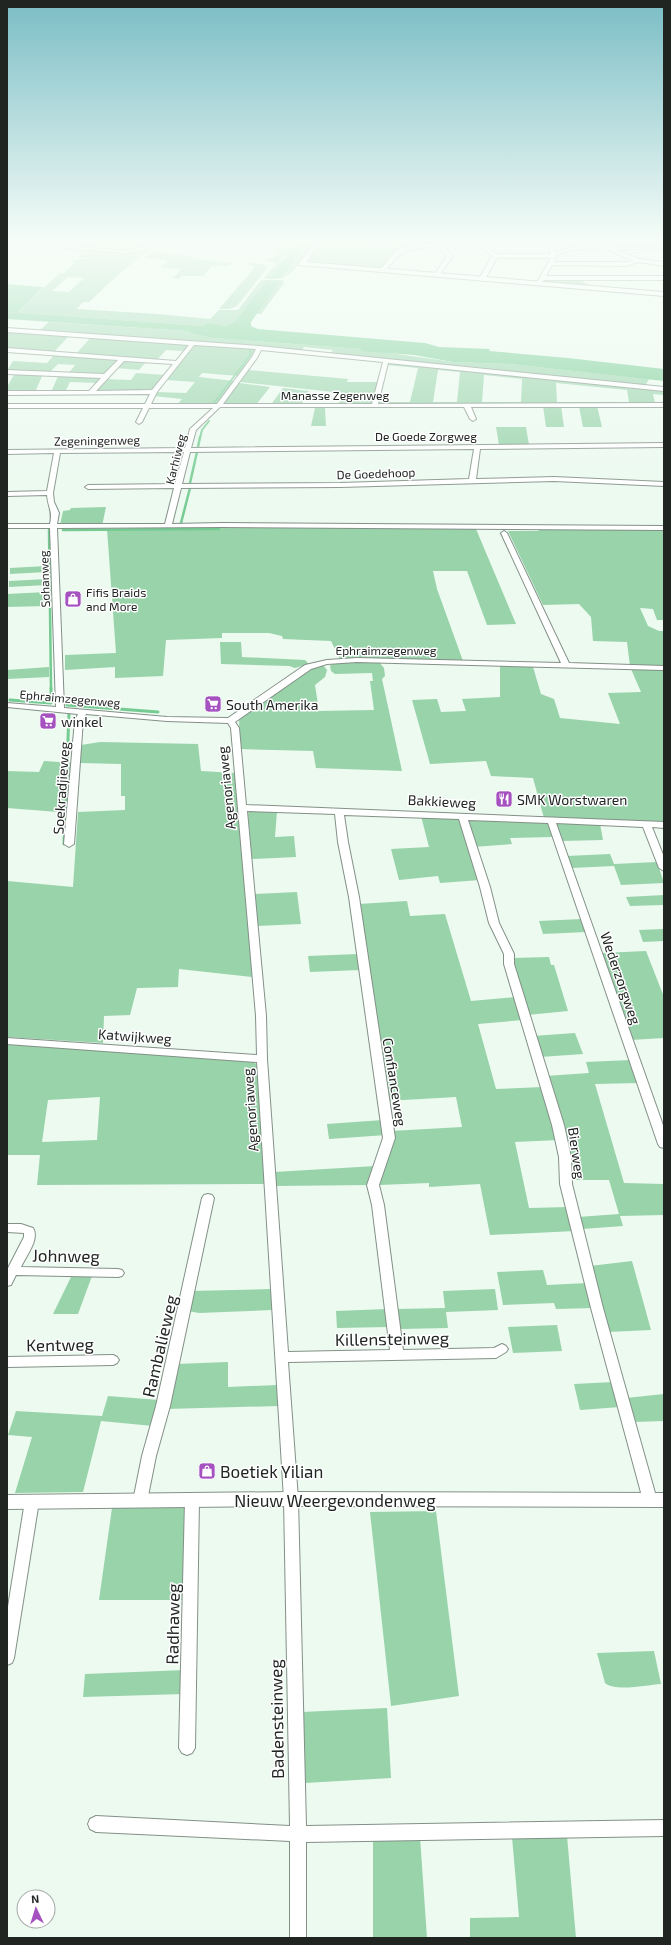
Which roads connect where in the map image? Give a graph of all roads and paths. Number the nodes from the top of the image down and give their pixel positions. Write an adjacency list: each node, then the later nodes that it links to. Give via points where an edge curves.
1 (32, 332): 2 (street)
2 (193, 343): 3 (street); 7 (street)
3 (260, 348): 6 (street); 17 (street, Karhiweg)
4 (7, 350): 5 (street)
5 (122, 359): 7 (street); 9 (street)
6 (386, 360): 10 (street); 18 (street)
7 (177, 363): 11 (street)
8 (7, 372): 9 (street)
9 (106, 376): 13 (street)
10 (664, 389)
11 (154, 392): 13 (street); 16 (street)
12 (7, 393): 13 (street)
13 (90, 393)
14 (664, 405): 19 (street, Manasse Zegenweg)
15 (7, 406): 16 (street, Manasse Zegenweg)
16 (146, 406): 17 (street, Manasse Zegenweg); 21 (street)
17 (218, 406): 18 (street, Manasse Zegenweg); 24 (street, Karhiweg, via 196,425)
18 (374, 406): 19 (street, Manasse Zegenweg)
19 (467, 406): 20 (street)
20 (473, 419)
21 (139, 422)
22 (664, 445): 23 (street, De Goede Zorgweg)
23 (477, 447): 24 (street, De Goede Zorgweg); 27 (street)
24 (188, 450): 26 (street, Zegeningenweg); 29 (street, Karhiweg)
25 (7, 452): 26 (street, Zegeningenweg)
26 (58, 452): 31 (street, Sohanweg)
27 (472, 482): 28 (street, De Goedehoop, via 554,479); 29 (street, De Goedehoop)
28 (664, 484)
29 (179, 486): 30 (street, De Goedehoop); 34 (street, Karhiweg)
30 (88, 487)
31 (50, 493): 32 (street); 35 (street, Sohanweg, via 56,513)
32 (7, 494)
33 (7, 526): 35 (street)
34 (168, 526): 35 (street); 36 (street)
35 (54, 527): 41 (street, Sohanweg)
36 (664, 528)
37 (504, 533): 38 (street)
38 (566, 666): 39 (street, Ephraimzegenweg); 43 (street, Ephraimzegenweg, via 356,660 327,662 308,667)
39 (664, 668)
40 (7, 705): 41 (street, Ephraimzegenweg)
41 (60, 709): 42 (street, Ephraimzegenweg)
42 (83, 711): 43 (street, Ephraimzegenweg); 50 (street, Soekradjieweg, via 79,720)
43 (230, 721): 44 (street, Agenoriaweg, via 235,728)
44 (243, 808): 45 (street, Bakkieweg); 53 (street, Agenoriaweg, via 261,1016)
45 (339, 811): 46 (street, Bakkieweg); 61 (street, Confianceweg, via 389,1138 373,1185 378,1205)
46 (463, 816): 47 (street, Bakkieweg); 66 (street, Bierweg, via 467,838 496,927 511,958 509,964 558,1126 565,1157 566,1184 597,1308)
47 (552, 820): 48 (street, Bakkieweg); 54 (street, Wederzorgweg)
48 (646, 824): 49 (street, Bakkieweg); 51 (street)
49 (664, 825)
50 (69, 844)
51 (664, 868)
52 (7, 1040): 53 (street, Katwijkweg)
53 (262, 1059): 62 (street, Agenoriaweg)
54 (664, 1144)
55 (208, 1198): 68 (street, Rambalieweg)
56 (7, 1228): 57 (street, via 29,1231 30,1237)
57 (14, 1271): 58 (street, Johnweg); 59 (street)
58 (118, 1273)
59 (7, 1282)
60 (502, 1349): 61 (street, Killensteinweg, via 496,1353)
61 (397, 1356): 62 (street, Killensteinweg)
62 (282, 1357): 65 (street, Agenoriaweg)
63 (113, 1360): 64 (street, Kentweg)
64 (7, 1362)
65 (290, 1499): 66 (street, Nieuw Weergevondenweg); 69 (street, Nieuw Weergevondenweg); 75 (street, Badensteinweg)
66 (657, 1500)
67 (32, 1501): 68 (street, Nieuw Weergevondenweg); 70 (street, Nieuw Weergevondenweg); 71 (street)
68 (140, 1501): 69 (street, Nieuw Weergevondenweg)
69 (192, 1501): 72 (street, Radhaweg)
70 (7, 1502)
71 (7, 1658)
72 (188, 1748)
73 (96, 1824): 75 (street)
74 (664, 1828): 75 (street)
75 (298, 1834): 76 (street, Badensteinweg)
76 (298, 1938)

